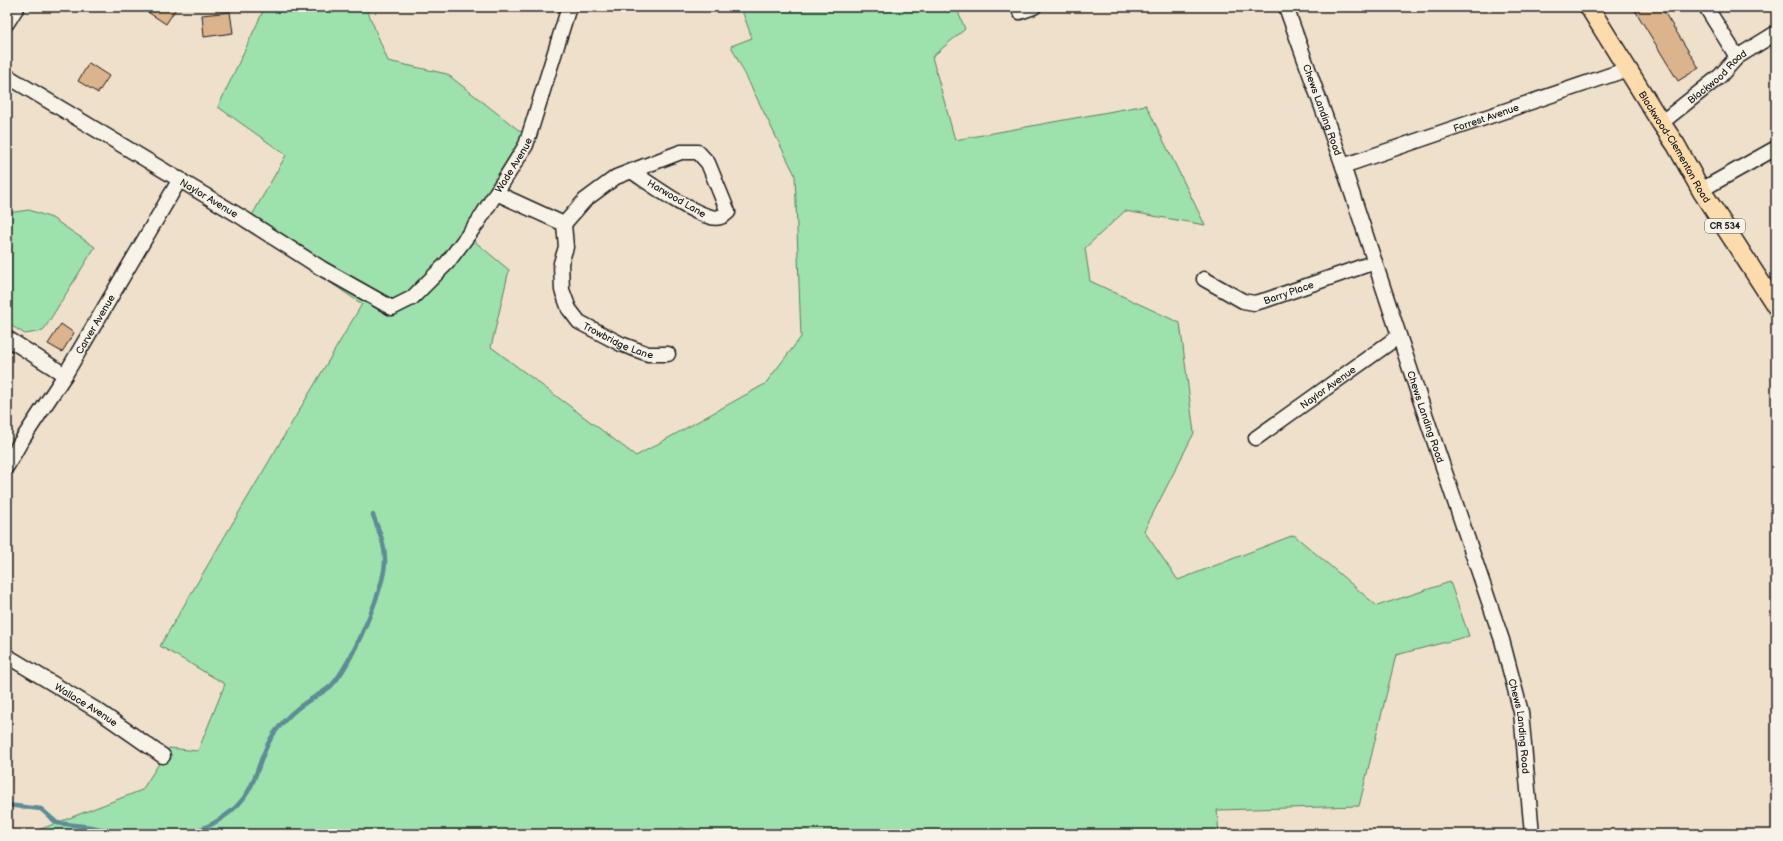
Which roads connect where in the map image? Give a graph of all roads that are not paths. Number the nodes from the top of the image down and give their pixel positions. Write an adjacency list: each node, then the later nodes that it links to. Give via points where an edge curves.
1 (17, 7): 8 (street)
2 (569, 7): 19 (street, Wade Avenue, via 526,145)
3 (1034, 7): 7 (street)
4 (1286, 7): 15 (street, Chews Landing Road)
5 (1589, 7): 11 (main road, Blackwood-Clementon Road / CR 534)
6 (1706, 7): 10 (street)
7 (1020, 12)
8 (7, 23)
9 (1776, 33): 10 (street, Blackwood Road)
10 (1737, 57): 13 (street, Blackwood Road, via 1720,76)
11 (1628, 69): 13 (main road, Blackwood-Clementon Road / CR 534); 15 (street, Forrest Avenue)
12 (7, 76): 17 (street, Naylor Avenue)
13 (1660, 123): 18 (main road, Blackwood-Clementon Road / CR 534, via 1676,145)
14 (1776, 148): 18 (street)
15 (1343, 166): 21 (street, Chews Landing Road)
16 (631, 171): 16 (street, Harwood Lane, via 681,152 698,152 708,162 728,212 722,217 711,217 693,210); 20 (street, Harwood Lane, via 616,177 585,200)
17 (180, 179): 23 (street, Naylor Avenue, via 321,268 392,308); 28 (street, Carver Avenue)
18 (1701, 190): 24 (main road, Blackwood-Clementon Road / CR 534)
19 (496, 193): 20 (street); 23 (street, Wade Avenue, via 447,263)
20 (564, 224): 27 (street, Trowbridge Lane, via 566,247 561,263 562,290 569,309 579,322 621,344 648,354)
21 (1375, 262): 22 (street, Barry Place, via 1254,303 1243,301); 25 (street, Chews Landing Road)
22 (1204, 279)
23 (412, 298)
24 (1776, 306)
25 (1399, 336): 29 (street, Naylor Avenue); 33 (street, Chews Landing Road, via 1502,640 1521,712)
26 (7, 338): 28 (street)
27 (668, 354)
28 (65, 375): 30 (street, Carver Avenue)
29 (1256, 438)
30 (7, 466)
31 (7, 656): 32 (street, Wallace Avenue, via 100,712)
32 (163, 756)
33 (1532, 834)

